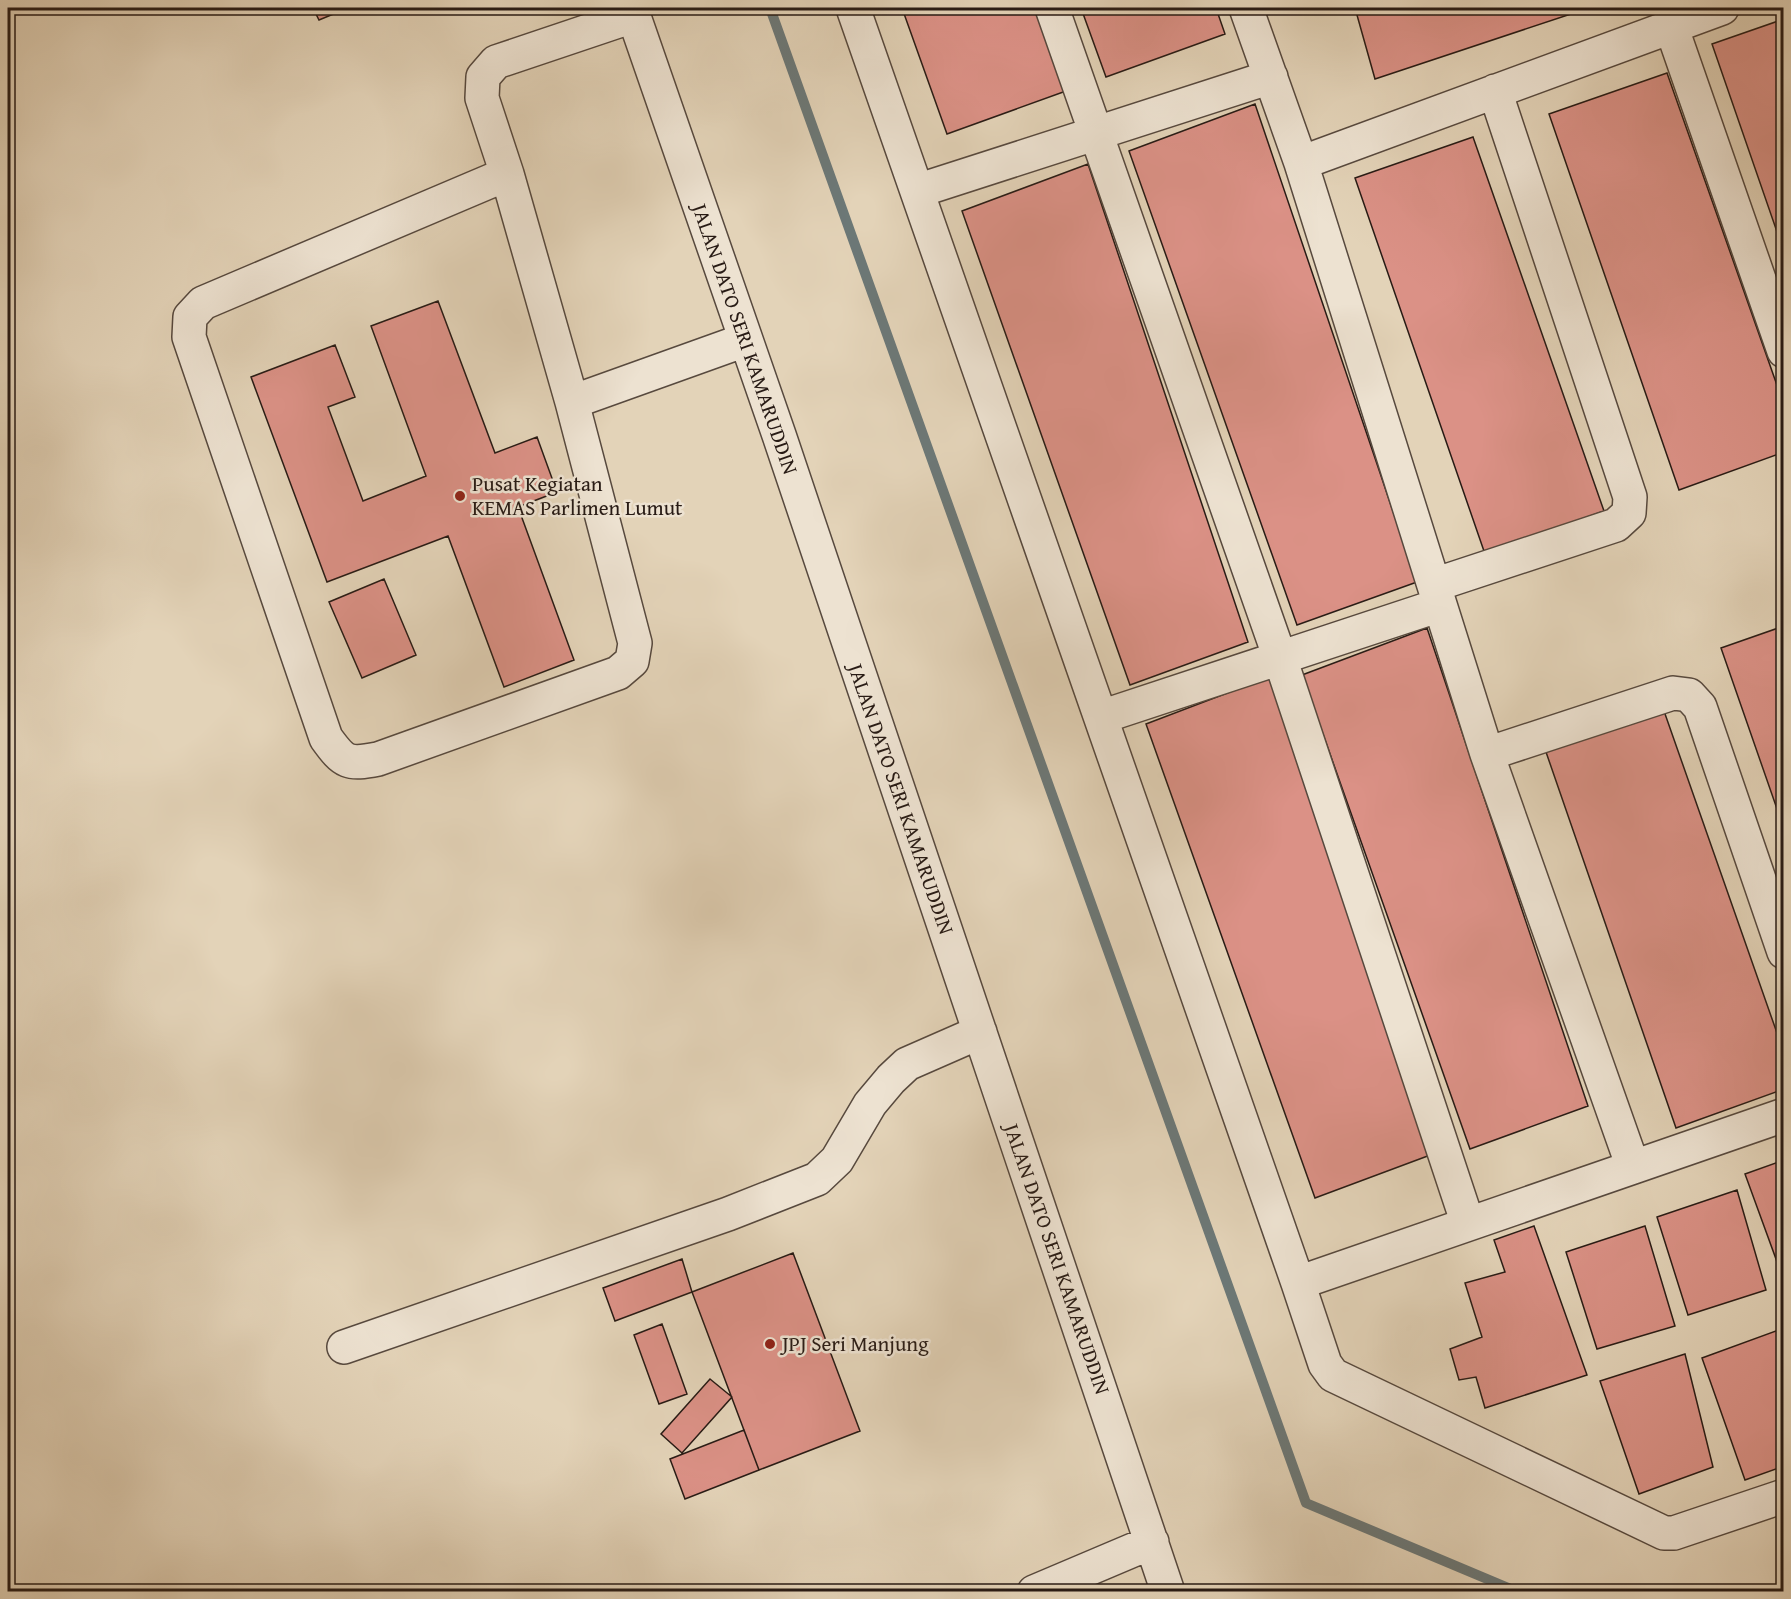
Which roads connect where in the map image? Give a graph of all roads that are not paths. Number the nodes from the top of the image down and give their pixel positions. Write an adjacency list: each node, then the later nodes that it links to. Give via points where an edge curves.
1 (854, 8): 12 (street)
2 (1052, 8): 9 (street)
3 (1246, 8): 7 (street)
4 (1722, 8): 6 (street)
5 (632, 12): 11 (street, via 496,62 483,76 482,98); 13 (street, JALAN DATO SERI KAMARUDDIN)
6 (1671, 26): 8 (street); 14 (street)
7 (1271, 77): 9 (street); 10 (street)
8 (1495, 91): 10 (street); 16 (street, via 1630,497 1629,513 1616,525)
9 (1096, 133): 12 (street); 17 (street)
10 (1301, 163): 16 (street)
11 (507, 174): 15 (street); 15 (street, via 203,303 190,317 189,337 326,738 338,755 355,764 378,759 618,672 632,661 635,643)
12 (917, 191): 18 (street)
13 (746, 340): 15 (street); 21 (street, JALAN DATO SERI KAMARUDDIN)
14 (1784, 351)
15 (572, 402)
16 (1437, 595): 17 (street); 19 (street)
17 (1280, 658): 18 (street); 24 (street)
18 (1101, 717): 25 (street)
19 (1487, 754): 20 (street, via 1673,693 1689,695 1700,707); 23 (street)
20 (1784, 952)
21 (980, 1032): 26 (street, via 907,1064 870,1104 837,1160 817,1179 717,1218); 28 (street, JALAN DATO SERI KAMARUDDIN)
22 (1784, 1115): 23 (street)
23 (1634, 1167): 24 (street)
24 (1468, 1224): 25 (street)
25 (1298, 1283): 27 (street, via 1325,1364 1334,1375 1664,1533)
26 (344, 1347)
27 (1784, 1496)
28 (1152, 1542): 29 (street); 30 (street, JALAN DATO SERI KAMARUDDIN)
29 (1034, 1592)
30 (1168, 1592)

